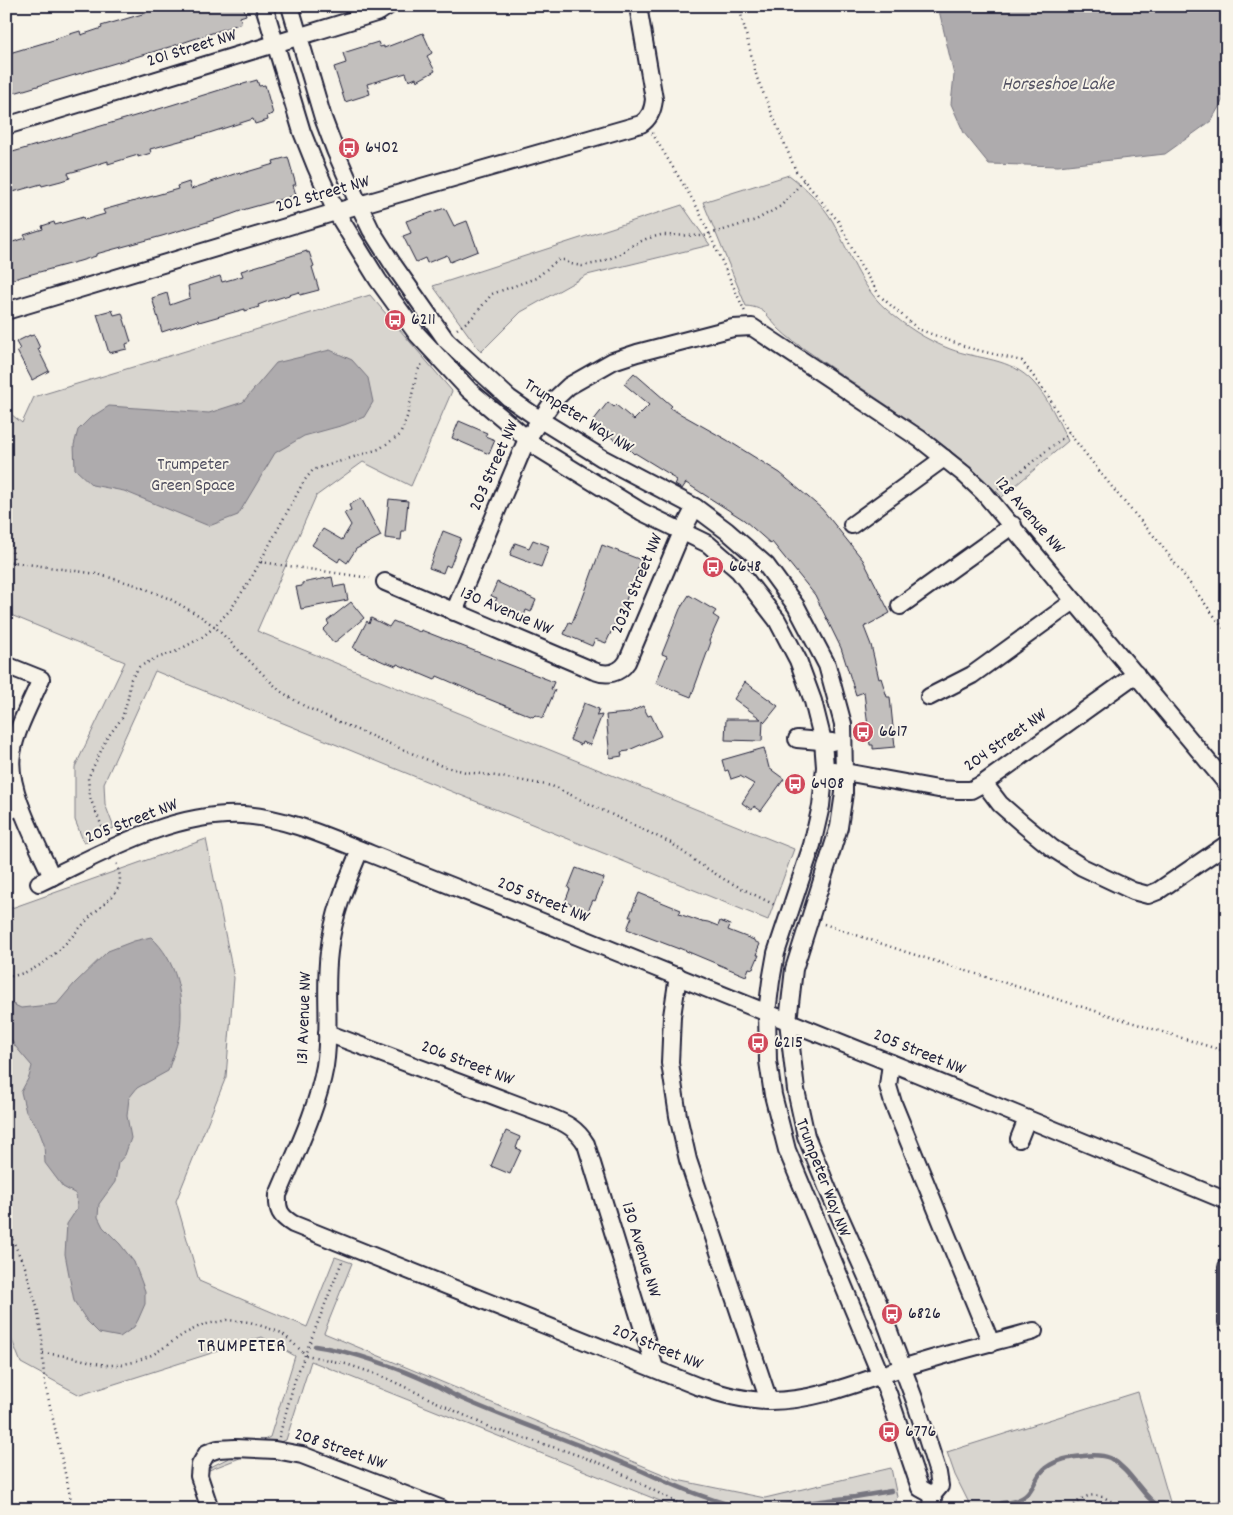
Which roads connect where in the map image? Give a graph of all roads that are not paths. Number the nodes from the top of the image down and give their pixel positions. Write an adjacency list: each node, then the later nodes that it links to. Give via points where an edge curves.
1 (264, 6): 6 (street, Trumpeter Way NW)
2 (290, 6): 5 (street, Trumpeter Way NW)
3 (388, 6): 5 (street, 201 Street NW, via 379,12)
4 (638, 6): 8 (street, 202 Street NW, via 654,99 647,119 621,131)
5 (300, 37): 6 (street, 201 Street NW); 8 (street, Trumpeter Way NW, via 323,118)
6 (276, 44): 7 (street, 201 Street NW); 9 (street, Trumpeter Way NW, via 302,132)
7 (6, 126)
8 (359, 205): 9 (street, 202 Street NW); 12 (street, Trumpeter Way NW, via 392,263 446,340 509,398)
9 (336, 212): 10 (street, 202 Street NW); 13 (street, Trumpeter Way NW, via 378,280 432,352 469,390)
10 (6, 311)
11 (752, 327): 12 (street, 203 Street NW, via 733,328 613,362 569,386); 14 (street, 128 Avenue NW)
12 (539, 419): 13 (street, 203 Street NW); 15 (street, Trumpeter Way NW, via 602,458)
13 (527, 439): 18 (street, Trumpeter Way NW, via 642,512); 22 (street, 203 Street NW)
14 (944, 458): 16 (street); 17 (street, 128 Avenue NW, via 988,496)
15 (695, 507): 18 (street, 203A Street NW); 29 (street, Trumpeter Way NW, via 766,564 796,606 827,665)
16 (852, 525)
17 (1013, 525): 20 (street, 128 Avenue NW); 21 (street)
18 (682, 532): 24 (street, 203A Street NW, via 627,662); 28 (street, Trumpeter Way NW, via 708,544 739,571 777,620 798,660)
19 (385, 582): 22 (street, 130 Avenue NW)
20 (1074, 601): 25 (street, 128 Avenue NW); 26 (street, via 972,675)
21 (900, 606)
22 (454, 612): 24 (street, 130 Avenue NW, via 601,674)
23 (6, 665): 34 (street, via 41,679 11,756)
24 (613, 673)
25 (1136, 674): 32 (street, 204 Street NW); 33 (street, 128 Avenue NW)
26 (929, 697)
27 (797, 739): 28 (street)
28 (823, 740): 29 (street); 30 (street, Trumpeter Way NW)
29 (844, 743): 31 (street, Trumpeter Way NW)
30 (825, 767): 31 (street, 204 Street NW); 38 (street, Trumpeter Way NW, via 821,806 776,952)
31 (844, 773): 32 (street, 204 Street NW, via 958,790 970,790); 39 (street, Trumpeter Way NW, via 838,827 794,970)
32 (984, 783): 35 (street, via 1000,804 1052,848 1133,892 1148,895 1168,885)
33 (1227, 784)
34 (14, 809): 36 (street, 205 Street NW, via 45,880 158,829 221,815 282,821)
35 (1227, 844)
36 (360, 850): 37 (street, 205 Street NW); 40 (street, 131 Avenue NW, via 338,903 331,937 327,972)
37 (678, 976): 38 (street, 205 Street NW); 54 (street, via 670,1063 678,1116 688,1160)
38 (767, 1012): 39 (street, 205 Street NW); 53 (street, Trumpeter Way NW, via 768,1061 787,1150)
39 (788, 1021): 41 (street, 205 Street NW); 52 (street, Trumpeter Way NW, via 796,1090 806,1136 878,1302)
40 (327, 1033): 44 (street, 206 Street NW, via 550,1117 574,1128); 46 (street, 131 Avenue NW, via 316,1101 278,1195)
41 (891, 1063): 42 (street, 205 Street NW); 50 (street, via 888,1086 893,1103)
42 (1027, 1118): 43 (street); 45 (street, 205 Street NW)
43 (1018, 1139)
44 (586, 1144): 51 (street, 130 Avenue NW)
45 (1227, 1201)
46 (280, 1214): 51 (street, 207 Street NW, via 293,1224)
47 (1227, 1267): 48 (street)
48 (1227, 1323)
49 (1034, 1331): 50 (street, 207 Street NW)
50 (991, 1343): 52 (street, 207 Street NW)
51 (655, 1368): 54 (street, 207 Street NW, via 715,1392)
52 (902, 1368): 53 (street, 207 Street NW); 55 (street, Trumpeter Way NW, via 938,1472 940,1486)
53 (880, 1376): 54 (street, 207 Street NW, via 812,1396); 55 (street, Trumpeter Way NW, via 920,1488)
54 (770, 1401)
55 (931, 1501)
56 (210, 1509): 57 (street, 208 Street NW, via 199,1476 200,1465 207,1453 235,1448 302,1455)
57 (442, 1509)

